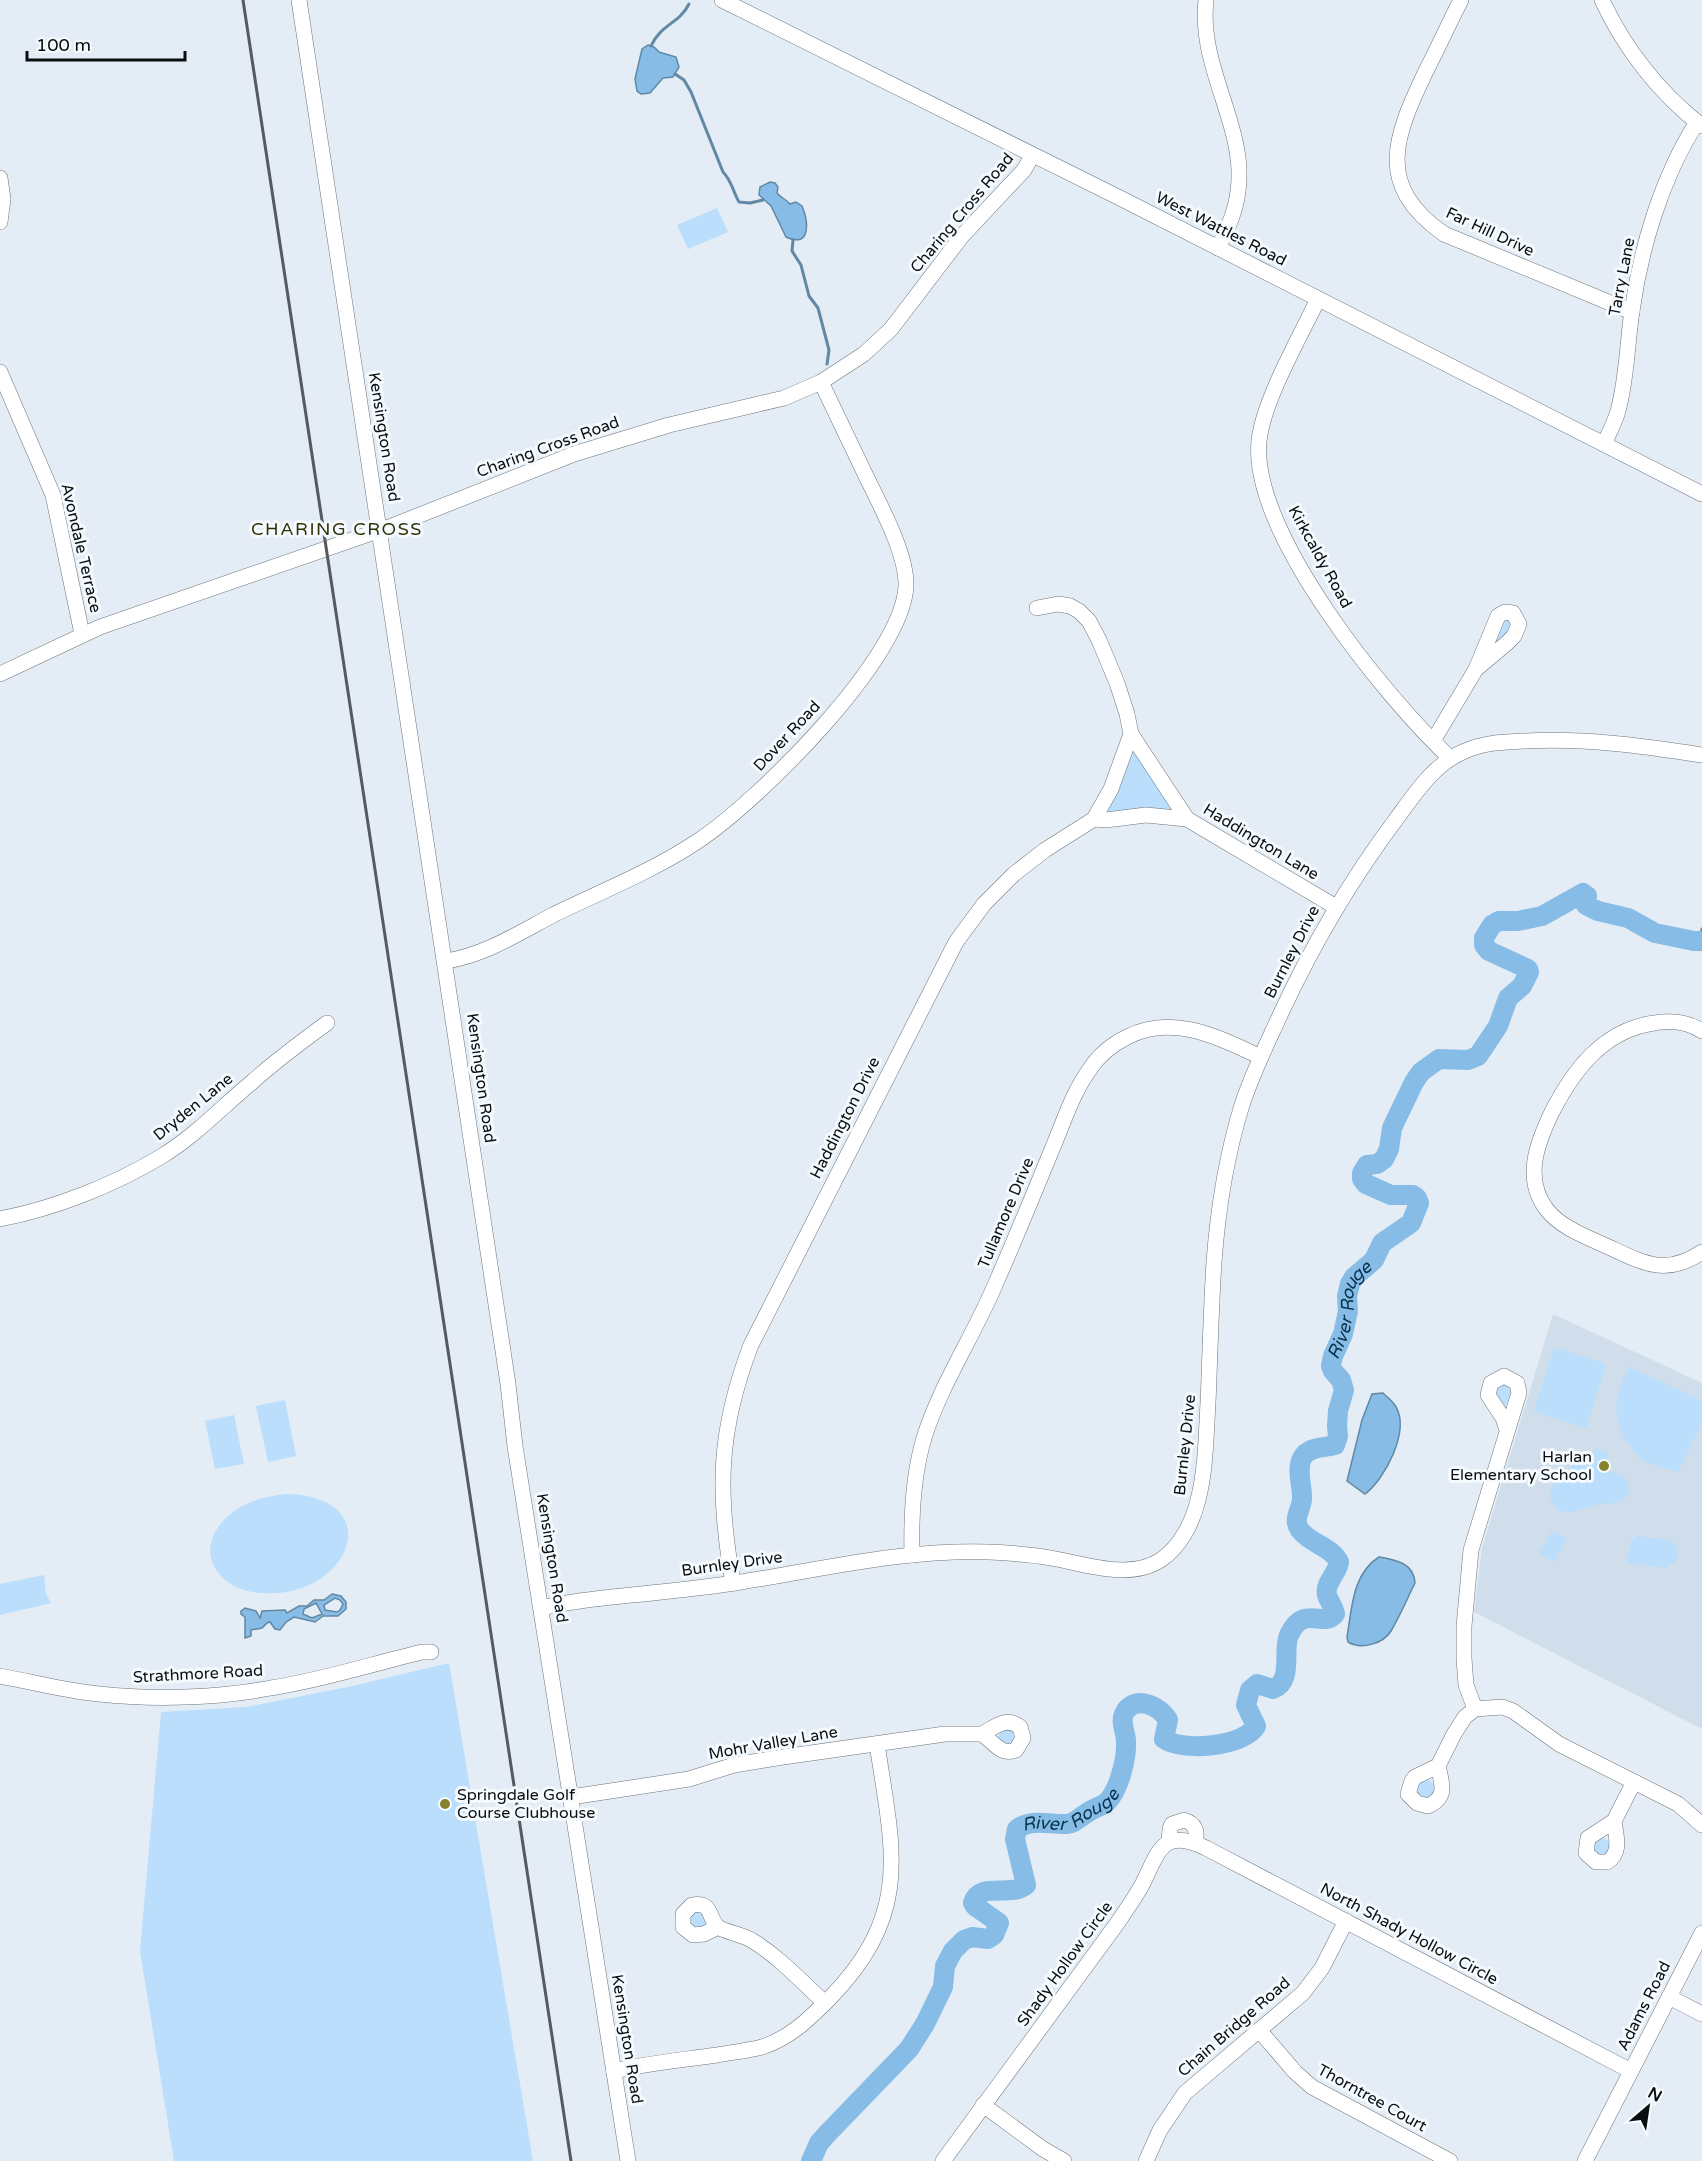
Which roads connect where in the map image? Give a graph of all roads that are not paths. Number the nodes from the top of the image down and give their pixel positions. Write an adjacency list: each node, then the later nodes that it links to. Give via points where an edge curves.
1 (299, 0): 17 (street, Kensington Road)
2 (723, 0): 7 (street, West Wattles Road)
3 (1206, 0): 10 (street, via 1209,57 1239,162 1238,192)
4 (1461, 0): 12 (street, Far Hill Drive, via 1400,131 1397,165 1411,203 1444,234)
5 (1602, 0): 6 (street, via 1640,62)
6 (1699, 124): 12 (street, Tarry Lane, via 1672,171 1650,227)
7 (1032, 156): 10 (street, West Wattles Road); 14 (street, Charing Cross Road, via 1024,170 962,236 891,329 864,354)
8 (0, 178): 9 (street)
9 (0, 222)
10 (1218, 248): 11 (street, West Wattles Road)
11 (1318, 299): 15 (street, West Wattles Road); 23 (street, Kirkcaldy Road, via 1264,417 1258,448 1262,479 1285,537 1322,603 1379,681)
12 (1632, 312): 15 (street, Tarry Lane, via 1622,396)
13 (0, 372): 19 (street, Avondale Terrace, via 53,495)
14 (821, 382): 17 (street, Charing Cross Road, via 784,398 585,450); 29 (street, Dover Road, via 883,511 903,566 905,598 885,644 810,739 762,789 716,828 669,858 502,942 466,957)
15 (1604, 444): 16 (street, West Wattles Road)
16 (1702, 494)
17 (381, 529): 19 (street, Charing Cross Road); 29 (street, Kensington Road)
18 (1037, 608): 22 (street, via 1070,606 1089,621 1117,683)
19 (82, 634): 21 (street, Charing Cross Road)
20 (1476, 669): 23 (street)
21 (0, 674)
22 (1131, 734): 26 (street, Haddington Drive, via 1111,789); 27 (street)
23 (1433, 741): 25 (street)
24 (1702, 755): 25 (street, Burnley Drive, via 1628,743 1541,740 1485,744)
25 (1450, 758): 28 (street, Burnley Drive, via 1413,797)
26 (1094, 819): 27 (street, Haddington Lane); 37 (street, Haddington Drive, via 1026,864 970,920 934,983 751,1345 729,1410 724,1455 722,1511)
27 (1187, 819): 28 (street, Haddington Lane)
28 (1336, 907): 32 (street, Burnley Drive)
29 (446, 960): 38 (street, Kensington Road)
30 (327, 1023): 33 (street, Dryden Lane, via 164,1155 91,1190 26,1214)
31 (1702, 1031): 34 (street, via 1663,1021 1625,1031 1602,1044 1580,1066 1555,1106 1537,1149 1534,1173 1536,1191 1546,1210 1596,1241 1661,1266 1682,1264)
32 (1261, 1057): 36 (street, Tullamore Drive, via 1197,1030 1170,1026 1128,1036 1090,1068 1071,1104 995,1286 930,1421 916,1478); 36 (street, Burnley Drive, via 1230,1146 1221,1191 1203,1470 1199,1499 1180,1540 1160,1562 1132,1570 1016,1553 952,1551)
33 (0, 1219)
34 (1702, 1252)
35 (1507, 1430): 41 (street, via 1469,1569 1464,1673)
36 (912, 1555): 37 (street, Burnley Drive)
37 (733, 1583): 38 (street, Burnley Drive)
38 (542, 1608): 46 (street, Kensington Road)
39 (431, 1652): 40 (street, Strathmore Road, via 273,1688 214,1695 97,1694)
40 (0, 1676)
41 (1475, 1709): 44 (street, via 1459,1726); 45 (street, via 1496,1707 1513,1711 1559,1744)
42 (982, 1734): 43 (street, Mohr Valley Lane, via 960,1733)
43 (877, 1744): 46 (street, Mohr Valley Lane, via 748,1763 689,1779); 54 (street, via 892,1853 887,1904 864,1957)
44 (1438, 1766)
45 (1634, 1782): 47 (street); 48 (street, via 1678,1804)
46 (572, 1797): 57 (street, Kensington Road)
47 (1614, 1821)
48 (1702, 1825)
49 (1195, 1843): 50 (street, North Shady Hollow Circle); 59 (street, Shady Hollow Circle, via 1194,1825 1184,1820 1172,1824 1169,1842 1156,1854 1136,1896)
50 (1346, 1921): 56 (street, Chain Bridge Road, via 1311,1982); 58 (street, North Shady Hollow Circle)
51 (718, 1927): 54 (street, via 767,1950)
52 (1702, 1933): 53 (street, Adams Road)
53 (1669, 1997): 55 (street); 58 (street, Adams Road)
54 (825, 2003): 57 (street, via 792,2033 761,2047)
55 (1702, 2013)
56 (1259, 2030): 63 (street, Chain Bridge Road, via 1185,2093 1160,2130); 64 (street, Thorntree Court, via 1312,2087)
57 (614, 2071): 60 (street, Kensington Road)
58 (1630, 2071): 65 (street, Adams Road)
59 (983, 2105): 61 (street, Shady Hollow Circle); 62 (street)
60 (628, 2161)
61 (943, 2161)
62 (1064, 2161)
63 (1146, 2161)
64 (1450, 2161)
65 (1585, 2161)

